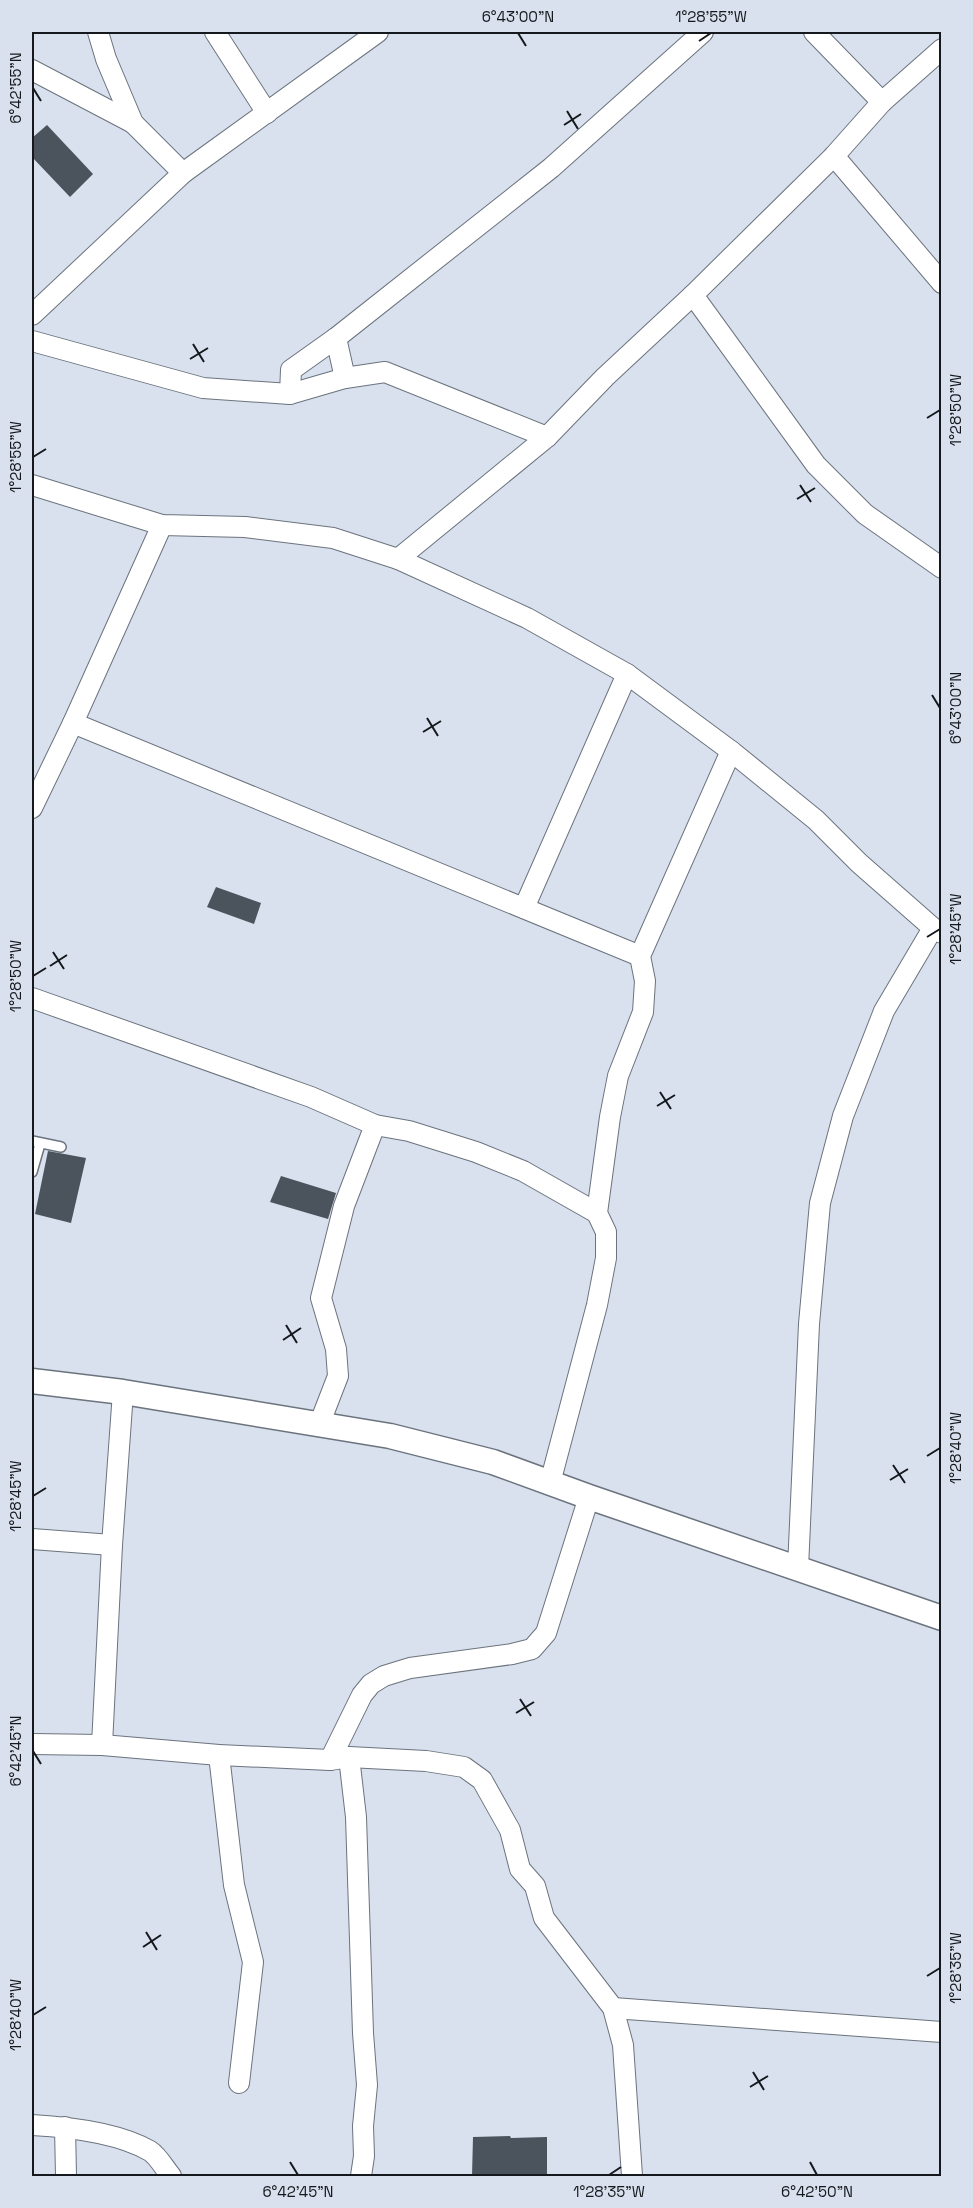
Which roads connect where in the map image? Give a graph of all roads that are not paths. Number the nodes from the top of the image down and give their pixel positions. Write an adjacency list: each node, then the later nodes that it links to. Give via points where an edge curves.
1 (98, 32): 10 (street)
2 (215, 32): 9 (street)
3 (378, 32): 9 (street)
4 (703, 32): 16 (street, via 551,168)
5 (814, 32): 8 (street)
6 (942, 49): 8 (street)
7 (32, 70): 10 (street)
8 (882, 102): 11 (street)
9 (267, 113): 12 (street)
10 (133, 123): 12 (street)
11 (834, 156): 13 (street); 14 (street)
12 (183, 173): 15 (street)
13 (942, 283)
14 (693, 295): 20 (street); 24 (street, via 816,465 865,514)
15 (32, 315)
16 (336, 338): 18 (street); 19 (street, via 291,370)
17 (32, 341): 19 (street, via 203,387)
18 (345, 378): 19 (street); 20 (street, via 385,372)
19 (290, 394)
20 (547, 437): 23 (street)
21 (32, 485): 22 (street)
22 (162, 525): 23 (street, via 245,527 333,538); 26 (street)
23 (399, 559): 25 (street, via 527,618)
24 (942, 568)
25 (627, 674): 27 (street); 29 (street)
26 (73, 723): 28 (street); 29 (street)
27 (731, 751): 30 (street, via 816,820); 31 (street)
28 (32, 807)
29 (525, 908): 31 (street)
30 (937, 931): 45 (street, via 884,1011 843,1116 820,1203 809,1324)
31 (640, 957): 37 (street, via 645,981 643,1012 618,1076)
32 (32, 998): 33 (street, via 311,1097)
33 (375, 1125): 37 (street, via 439,1140 523,1171); 40 (street, via 344,1206 321,1298 336,1349 338,1376)
34 (36, 1142): 35 (lane); 36 (lane)
35 (61, 1147)
36 (32, 1169)
37 (597, 1214): 41 (street, via 606,1232 606,1258)
38 (32, 1381): 39 (street)
39 (123, 1392): 40 (street); 44 (street)
40 (319, 1425): 41 (street, via 390,1436 459,1453)
41 (550, 1483): 42 (street)
42 (589, 1497): 45 (street); 50 (street, via 546,1633 532,1649 410,1668 371,1684 362,1695)
43 (32, 1539): 44 (street)
44 (112, 1545): 48 (street)
45 (798, 1568): 46 (street)
46 (942, 1618)
47 (32, 1744): 48 (street)
48 (102, 1745): 49 (street)
49 (219, 1755): 50 (street); 53 (street, via 234,1885 253,1962)
50 (339, 1759): 51 (street, via 426,1761 464,1767 482,1780 510,1830 520,1869 536,1886 544,1918); 58 (street, via 356,1817 367,2085)
51 (613, 2008): 52 (street); 59 (street, via 623,2045)
52 (942, 2032)
53 (239, 2083)
54 (32, 2125): 55 (street)
55 (65, 2127): 56 (street); 57 (street, via 110,2136 152,2152)
56 (66, 2176)
57 (171, 2176)
58 (362, 2176)
59 (632, 2176)

